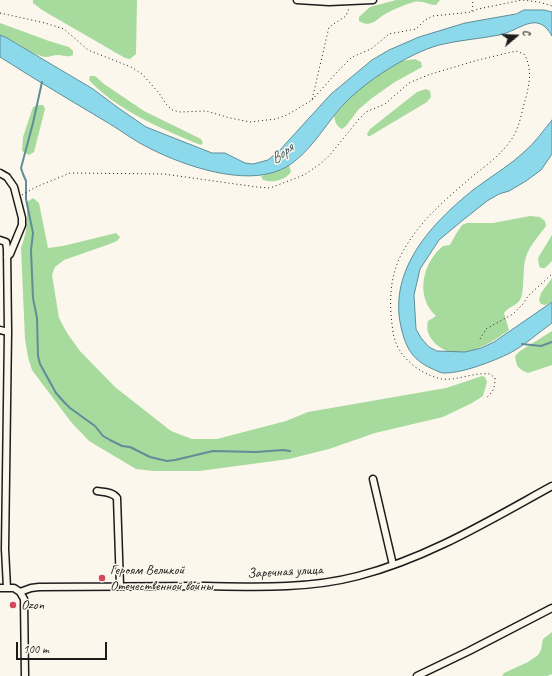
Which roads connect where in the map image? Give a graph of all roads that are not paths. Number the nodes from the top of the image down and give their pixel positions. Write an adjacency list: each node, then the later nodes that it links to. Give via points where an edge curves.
1 (297, 0): 3 (street)
2 (373, 0): 3 (street)
3 (315, 1)
4 (0, 173): 6 (street, via 14,187 22,218 22,224)
5 (0, 240): 6 (street, via 6,242)
6 (7, 257): 8 (street)
7 (0, 330): 8 (street)
8 (8, 332): 10 (street)
9 (0, 375): 10 (street)
10 (7, 376): 11 (street)
11 (3, 426): 13 (street)
12 (373, 479): 16 (street)
13 (3, 485): 19 (street)
14 (552, 486): 16 (street, Заречная улица, via 435,548)
15 (97, 491): 17 (street, via 111,493 117,498)
16 (393, 565): 17 (street, Заречная улица, via 339,580 277,586)
17 (120, 586): 20 (street, Заречная улица, via 39,587)
18 (0, 588): 19 (street)
19 (7, 588): 20 (street, via 14,588)
20 (20, 592): 22 (street, via 24,600)
21 (552, 608): 23 (street)
22 (25, 676)
23 (417, 676)

